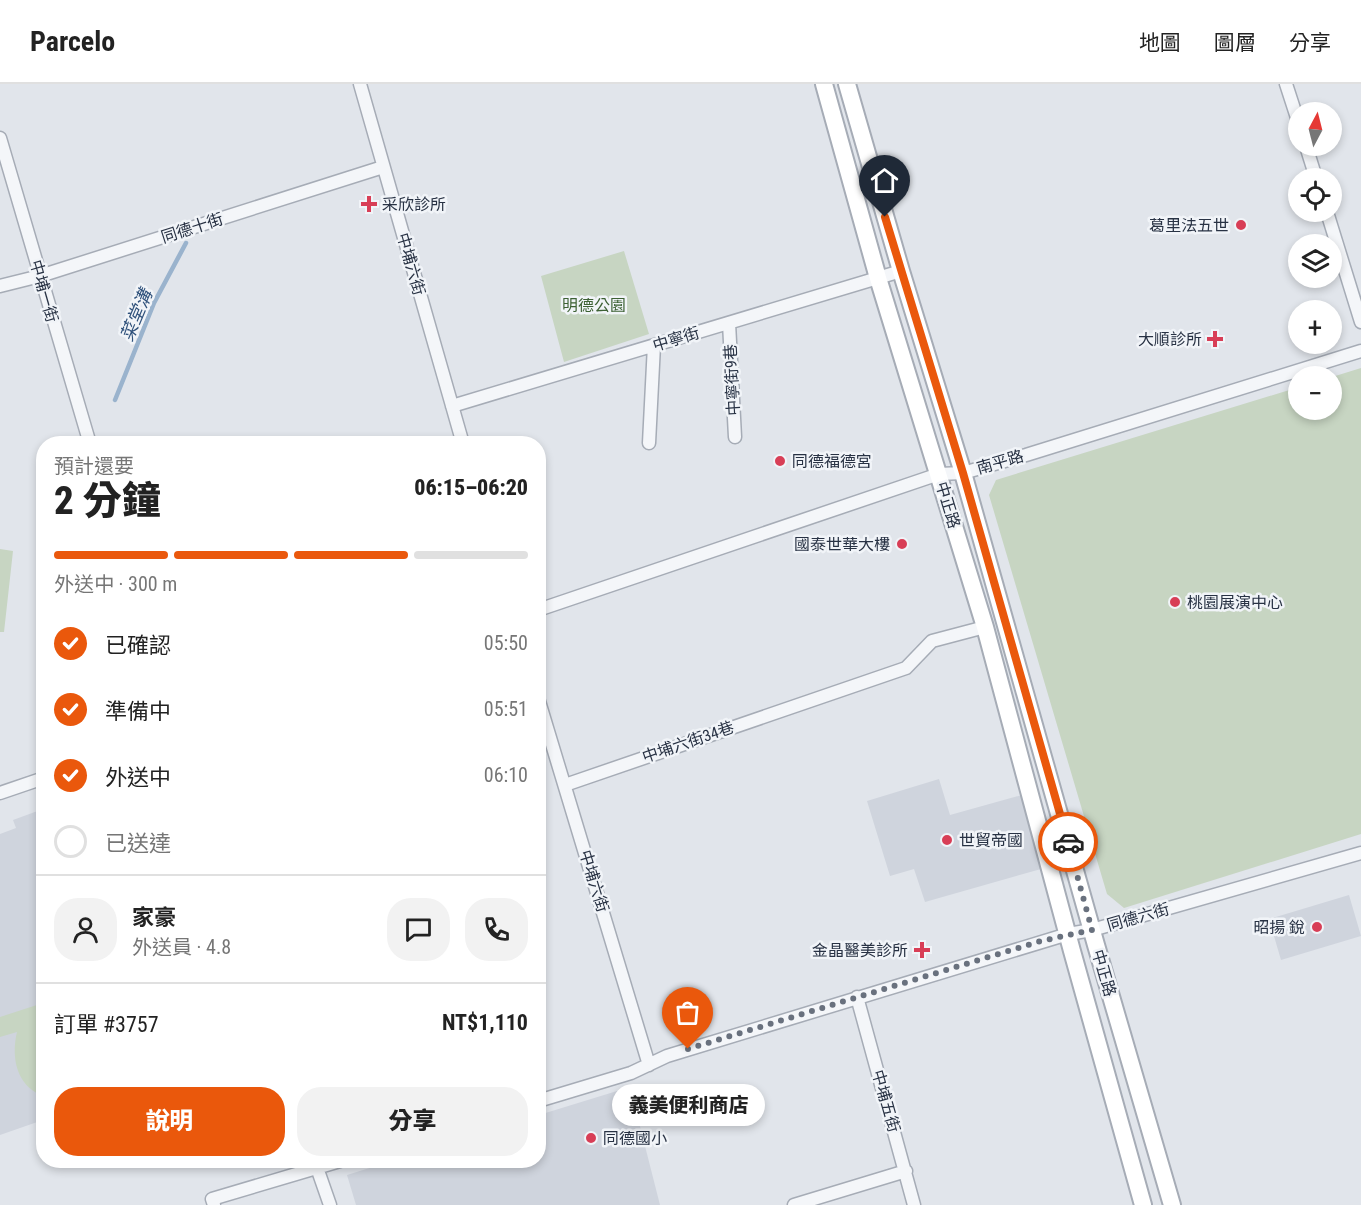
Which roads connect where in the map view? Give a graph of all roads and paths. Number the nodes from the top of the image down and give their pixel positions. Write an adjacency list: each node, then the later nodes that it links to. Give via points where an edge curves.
1 (360, 84): 7 (street, 中埔六街)
2 (824, 84): 11 (street, 中正路)
3 (847, 84): 9 (street, 中正路)
4 (1286, 84): 5 (street)
5 (1292, 102)
6 (0, 138): 10 (street, 中埔一街)
7 (383, 167): 10 (street, 同德十街); 17 (street, 中埔六街)
8 (1330, 222): 13 (street)
9 (901, 271): 11 (street, 中寧街); 22 (street, 中正路)
10 (40, 276): 12 (street, 同德十街); 18 (street, 中埔一街)
11 (878, 278): 14 (street, 中寧街); 23 (street, 中正路)
12 (0, 286)
13 (1361, 322)
14 (729, 323): 15 (street, 中寧街); 20 (street, 中寧街9巷)
15 (654, 345): 17 (street, 中寧街); 21 (street)
16 (1361, 351): 22 (street, 南平路)
17 (452, 406): 19 (street, 中埔六街)
18 (88, 436)
19 (461, 436)
20 (735, 437)
21 (649, 443)
22 (963, 473): 23 (street, 南平路); 31 (street, 中正路)
23 (939, 474): 24 (street, 南平路); 25 (street, 中正路)
24 (546, 607)
25 (986, 627): 28 (street, 中埔六街34巷, via 932,641 906,668); 32 (street, 中正路)
26 (546, 724): 28 (street, 中埔六街)
27 (36, 781): 29 (street)
28 (565, 785): 34 (street, 中埔六街)
29 (0, 793)
30 (1361, 853): 31 (street, 同德六街)
31 (1092, 930): 32 (street, 同德六街); 44 (street, 中正路)
32 (1068, 934): 33 (street, 同德六街); 43 (street, 中正路)
33 (857, 997): 34 (street, 同德六街); 38 (street, 中埔五街)
34 (649, 1065): 35 (street, 同德六街)
35 (546, 1099)
36 (305, 1168): 39 (street)
37 (317, 1168): 40 (street)
38 (906, 1171): 41 (street); 42 (street, 中埔五街)
39 (213, 1202)
40 (330, 1205)
41 (794, 1205)
42 (914, 1205)
43 (1143, 1205)
44 (1172, 1205)

